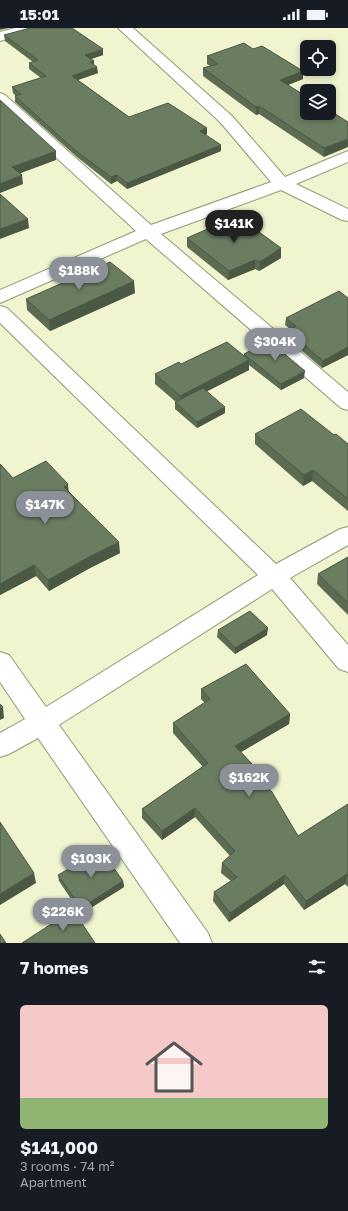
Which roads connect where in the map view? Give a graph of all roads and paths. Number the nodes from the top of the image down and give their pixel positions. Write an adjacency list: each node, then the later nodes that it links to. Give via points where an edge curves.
1 (30, 28): 3 (street)
2 (125, 28): 6 (street, via 226,118)
3 (0, 37)
4 (0, 98): 8 (street)
5 (348, 156): 6 (street)
6 (282, 184): 7 (street); 8 (street)
7 (348, 216)
8 (148, 232): 9 (street); 11 (street)
9 (0, 297)
10 (0, 312): 13 (street)
11 (348, 403)
12 (348, 535): 13 (street)
13 (274, 576): 15 (street); 16 (street)
14 (0, 662): 16 (street)
15 (348, 662)
16 (43, 722): 17 (street); 18 (street)
17 (0, 746)
18 (197, 943)

